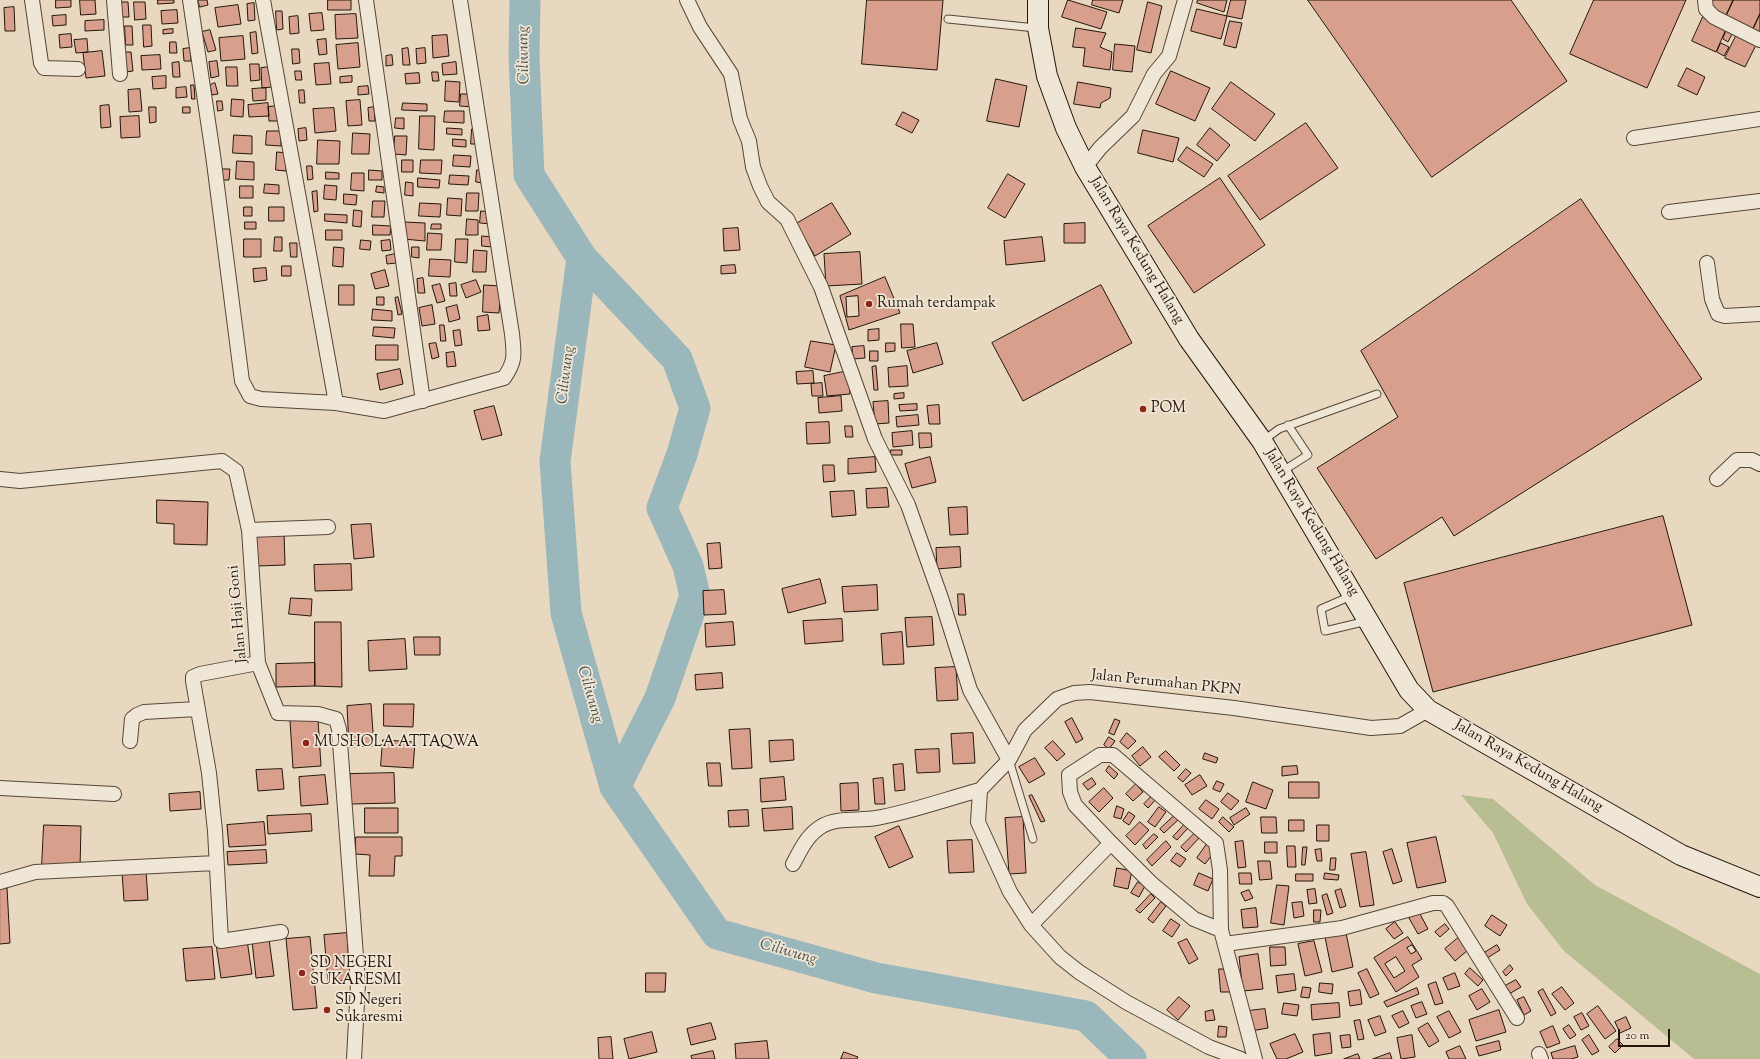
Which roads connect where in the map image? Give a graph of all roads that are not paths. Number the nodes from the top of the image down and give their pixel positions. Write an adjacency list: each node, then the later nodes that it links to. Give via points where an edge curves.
1 (32, 0): 14 (street, via 41,63 44,68)
2 (114, 0): 15 (street)
3 (190, 0): 25 (street, via 242,381 250,396 261,399)
4 (263, 0): 25 (street)
5 (366, 0): 24 (street)
6 (460, 0): 24 (street, via 515,355 513,366 504,378)
7 (687, 0): 40 (street, via 700,27 732,74 740,119 749,141 753,167 760,186 768,202 787,219 821,287 875,439 908,505 970,690)
8 (1038, 0): 12 (main road, Jalan Raya Kedung Halang)
9 (1185, 0): 18 (street, via 1169,56 1154,74 1134,116 1100,148)
10 (1705, 0): 13 (street, via 1706,8 1714,17)
11 (948, 19): 12 (lane)
12 (1038, 28): 18 (main road, Jalan Raya Kedung Halang, via 1047,76 1066,128)
13 (1760, 40)
14 (78, 69)
15 (120, 74)
16 (1760, 119): 17 (street)
17 (1634, 138)
18 (1085, 167): 27 (main road, Jalan Raya Kedung Halang, via 1189,339)
19 (1760, 201): 20 (street)
20 (1669, 212)
21 (1707, 263): 22 (street, via 1713,306 1718,314)
22 (1760, 314)
23 (1377, 394): 26 (lane)
24 (423, 401): 25 (street, via 384,410)
25 (336, 403)
26 (1288, 425): 27 (lane); 29 (lane, via 1308,455)
27 (1262, 441): 29 (main road, Jalan Raya Kedung Halang)
28 (1760, 464): 31 (street, via 1752,460 1737,460)
29 (1281, 472): 34 (main road, Jalan Raya Kedung Halang)
30 (0, 479): 33 (street, Jalan Haji Goni, via 20,481 222,461 236,471)
31 (1717, 479)
32 (328, 527): 33 (street)
33 (249, 530): 36 (street, Jalan Haji Goni)
34 (1353, 595): 35 (main road, Jalan Raya Kedung Halang); 35 (lane, via 1321,609 1326,631)
35 (1369, 621): 38 (main road, Jalan Raya Kedung Halang, via 1409,690)
36 (258, 663): 37 (street, via 193,677); 55 (street, Jalan Haji Goni, via 278,713 318,714 336,719 340,728 358,983)
37 (197, 709): 39 (street, via 137,714 132,719); 46 (street, via 209,773)
38 (1428, 710): 40 (street, Jalan Perumahan PKPN, via 1400,726 1371,728 1120,695 1074,693 1057,699 1026,730); 49 (main road, Jalan Raya Kedung Halang, via 1681,855)
39 (130, 741)
40 (1009, 760): 42 (street, Jalan Perumahan PKPN); 44 (lane)
41 (0, 788): 43 (street)
42 (980, 790): 47 (street, via 877,818 835,821 824,825 813,832 804,843); 50 (street, via 978,822 1010,892)
43 (114, 794)
44 (1033, 839)
45 (1111, 843): 50 (street); 51 (street, via 1152,884 1194,918); 51 (street, via 1075,805 1070,792 1069,775 1100,755 1108,754 1113,755 1216,843 1220,870)
46 (216, 863): 48 (street, via 36,872); 52 (street, via 221,941)
47 (793, 864)
48 (0, 882)
49 (1760, 887)
50 (1031, 925): 56 (street, via 1060,957 1126,1002 1209,1047)
51 (1221, 930): 53 (street)
52 (281, 932)
53 (1225, 944): 54 (street, via 1342,928 1433,903 1443,903); 57 (street)
54 (1517, 1018)
55 (354, 1059)
56 (1241, 1059)
57 (1255, 1059)

